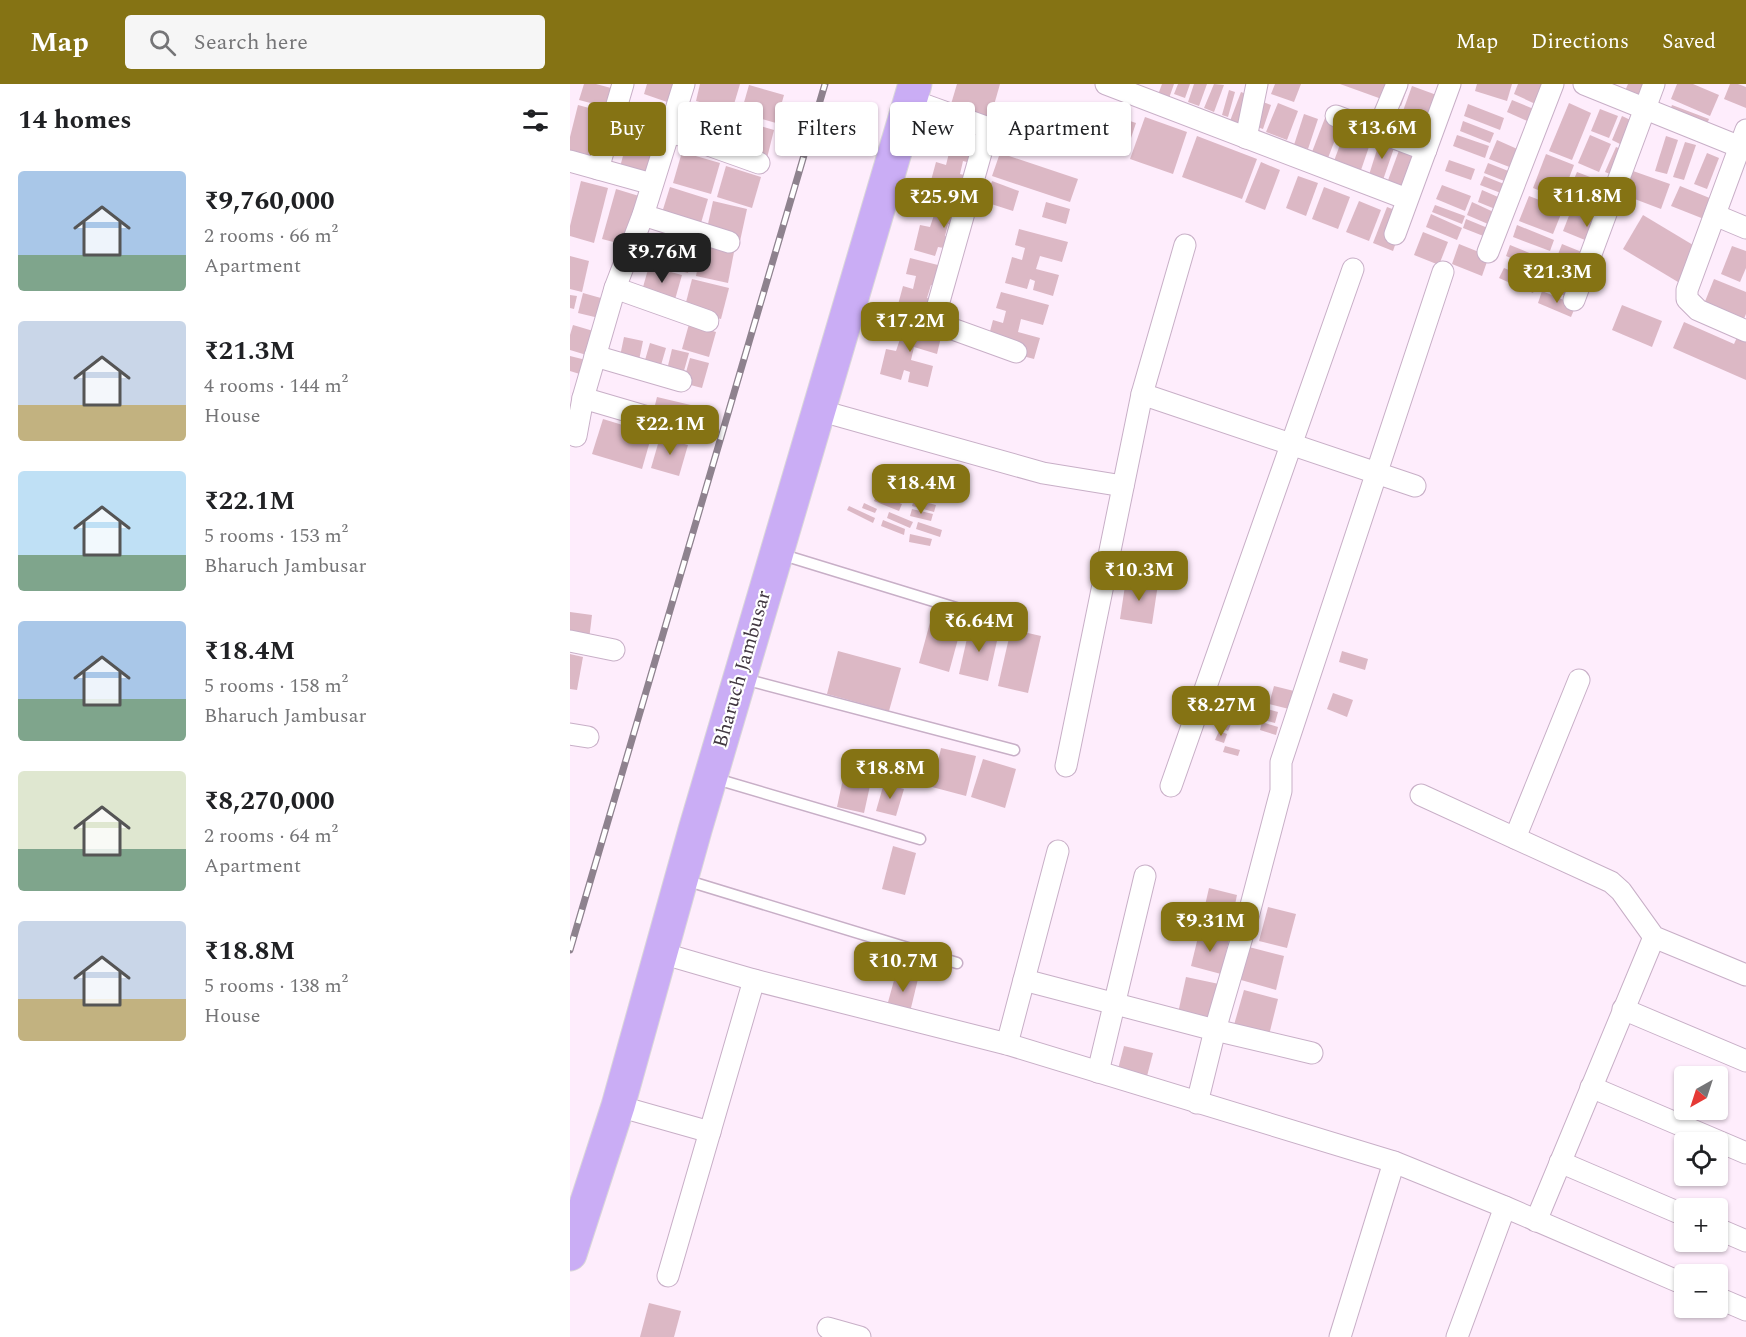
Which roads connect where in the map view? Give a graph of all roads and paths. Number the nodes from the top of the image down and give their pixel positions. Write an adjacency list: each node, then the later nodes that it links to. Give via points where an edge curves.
1 (623, 84): 22 (street)
2 (684, 84): 14 (street)
3 (1106, 84): 17 (street)
4 (1257, 84): 17 (street)
5 (1397, 84): 16 (street)
6 (1553, 84): 31 (street)
7 (1584, 84): 11 (street)
8 (1654, 84): 11 (street)
9 (1442, 87): 19 (street)
10 (913, 92): 13 (street); 43 (highway, Bharuch Jambusar)
11 (1645, 108): 18 (street); 35 (street)
12 (1335, 116): 16 (street)
13 (987, 128)
14 (669, 131): 21 (street); 23 (street)
15 (987, 132): 38 (street, via 938,305 947,327)
16 (1377, 132): 19 (street)
17 (1246, 138): 24 (street)
18 (1743, 139): 26 (street)
19 (1426, 150): 24 (street)
20 (570, 162): 22 (street)
21 (759, 163)
22 (598, 169): 23 (street)
23 (652, 184): 25 (street)
24 (1407, 199): 28 (street)
25 (643, 215): 29 (street); 34 (street)
26 (1715, 215): 27 (street); 37 (street, via 1687,299 1698,310)
27 (1746, 228)
28 (1395, 234)
29 (729, 242)
30 (1185, 245): 41 (street)
31 (1488, 252)
32 (1353, 269): 46 (street)
33 (1443, 272): 47 (street)
34 (615, 288): 36 (street); 39 (street)
35 (1574, 300)
36 (708, 321)
37 (1746, 331)
38 (1017, 352)
39 (595, 356): 40 (street); 42 (street)
40 (681, 381)
41 (1142, 394): 46 (street); 48 (street)
42 (583, 398): 44 (street); 45 (street)
43 (818, 410): 48 (street, via 1043,473); 50 (highway, Bharuch Jambusar)
44 (682, 427)
45 (576, 436)
46 (1290, 444): 47 (street); 59 (street)
47 (1376, 473): 49 (street); 74 (street, via 1281,762 1281,791)
48 (1123, 486): 57 (street)
49 (1415, 486)
50 (776, 553): 51 (lane); 54 (highway, Bharuch Jambusar)
51 (992, 619)
52 (570, 641): 53 (street)
53 (614, 650)
54 (740, 678): 56 (lane); 58 (highway, Bharuch Jambusar)
55 (1579, 680): 62 (street)
56 (1014, 750)
57 (1066, 766)
58 (710, 778): 61 (lane); 65 (highway, Bharuch Jambusar)
59 (1171, 786)
60 (1421, 795): 62 (street)
61 (920, 838)
62 (1515, 838): 66 (street, via 1611,882)
63 (1058, 850): 71 (street)
64 (1145, 876): 72 (street)
65 (681, 878): 67 (highway, Bharuch Jambusar); 68 (lane)
66 (1654, 937): 69 (street); 73 (street)
67 (661, 953): 70 (street); 81 (highway, Bharuch Jambusar)
68 (957, 963)
69 (1746, 975)
70 (754, 980): 75 (street); 82 (street)
71 (1024, 980): 72 (street); 75 (street)
72 (1114, 1004): 74 (street); 78 (street)
73 (1623, 1009): 77 (street); 79 (street)
74 (1215, 1030): 76 (street); 80 (street)
75 (1007, 1044): 78 (street)
76 (1312, 1053)
77 (1746, 1061)
78 (1098, 1072): 80 (street)
79 (1591, 1088): 83 (street); 85 (street)
80 (1197, 1103): 84 (street)
81 (618, 1106): 82 (street); 91 (highway, Bharuch Jambusar)
82 (710, 1132): 92 (street)
83 (1746, 1152)
84 (1394, 1162): 86 (street); 98 (street)
85 (1560, 1162): 87 (street); 88 (street)
86 (1505, 1207): 88 (street); 99 (street)
87 (1674, 1211)
88 (1536, 1221): 93 (street)
89 (1728, 1233): 90 (street)
90 (1746, 1241)
91 (570, 1254)
92 (668, 1276)
93 (1674, 1280)
94 (1728, 1302): 95 (street)
95 (1746, 1308)
96 (828, 1329): 97 (street)
97 (860, 1337)
98 (1341, 1337)
99 (1456, 1337)

